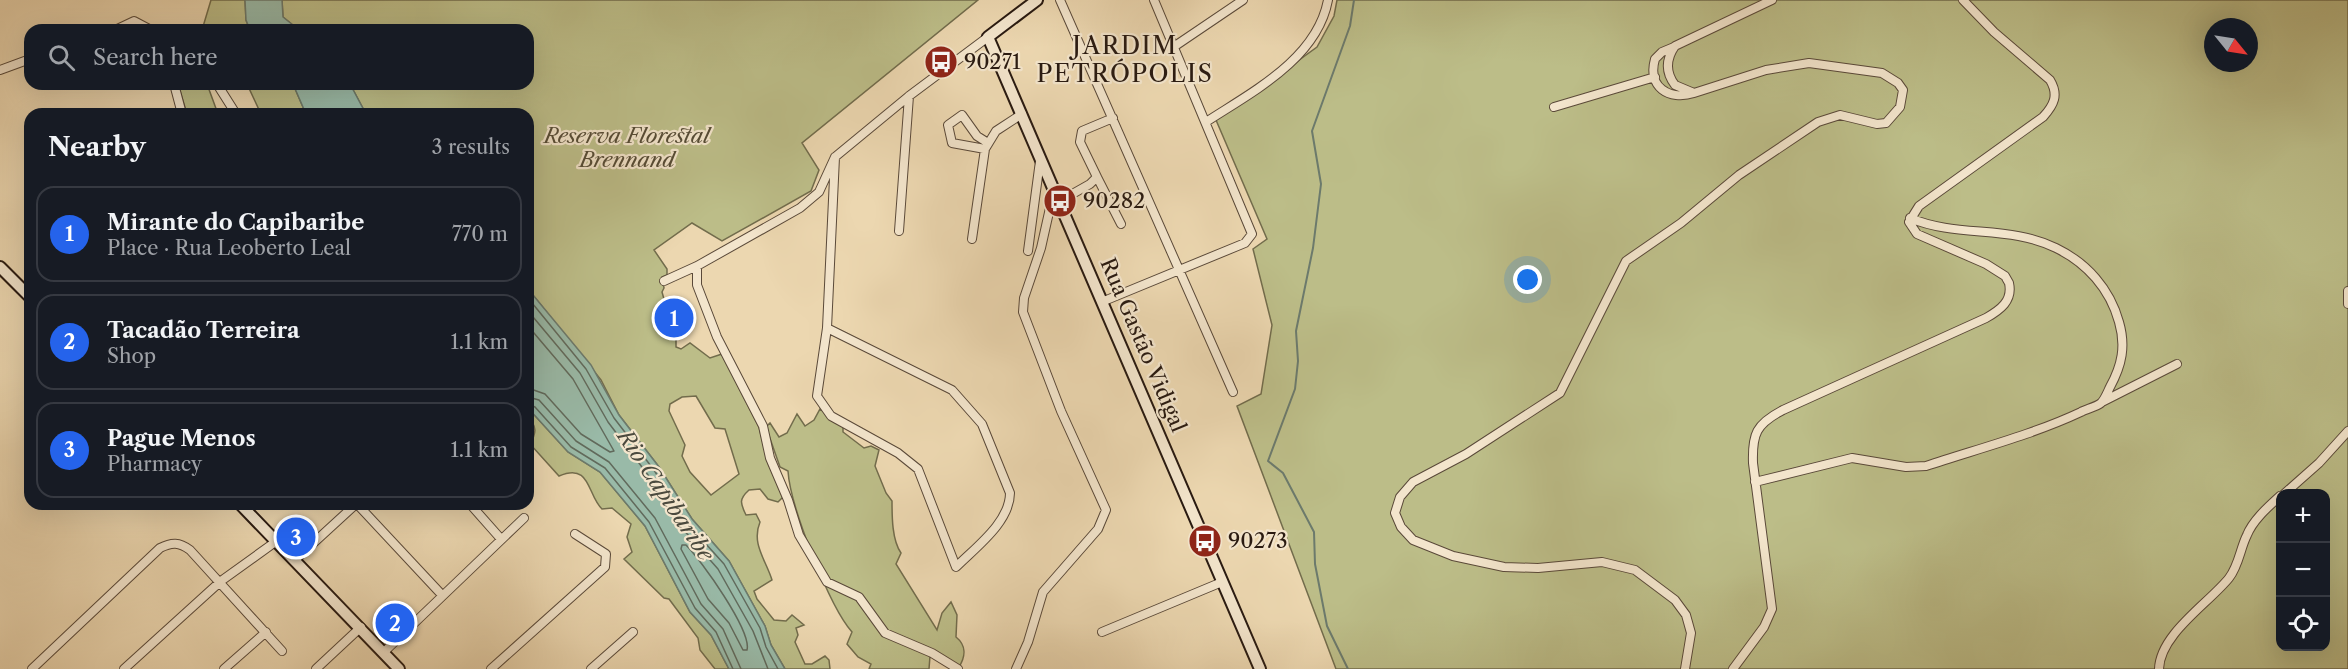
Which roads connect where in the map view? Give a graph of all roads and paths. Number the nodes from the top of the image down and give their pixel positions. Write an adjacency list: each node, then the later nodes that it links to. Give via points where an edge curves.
1 (1037, 0): 8 (street)
2 (1060, 0): 22 (street)
3 (1154, 0): 9 (street)
4 (1243, 0): 9 (street)
5 (1328, 0): 23 (street, via 1312,35 1291,62)
6 (1772, 0): 10 (street)
7 (1963, 0): 30 (street, via 2050,80 2056,97 2043,117 1919,206)
8 (988, 37): 17 (street); 21 (street, Rua Gastão Vidigal)
9 (1175, 46): 23 (street)
10 (1675, 46): 13 (street, via 1657,57); 16 (street, via 1668,58 1671,80 1679,88)
11 (24, 61): 12 (street)
12 (0, 70)
13 (1655, 77): 16 (street, via 1662,90 1674,97); 18 (street)
14 (176, 90): 19 (street)
15 (221, 90): 20 (street)
16 (1694, 93): 79 (street, via 1766,70 1809,63 1882,73 1898,83 1903,98 1894,117 1886,123 1840,115 1818,122 1739,175 1681,223 1626,261 1560,393 1466,454 1413,482 1400,497 1395,513 1413,540 1453,556 1504,567 1602,562 1635,570 1675,600 1686,615 1691,633)
17 (909, 96): 25 (street); 32 (street)
18 (1554, 107)
19 (180, 108)
20 (232, 108)
21 (1022, 114): 24 (street, via 996,131); 26 (street, Rua Gastão Vidigal)
22 (1113, 118): 27 (street, via 1085,129 1081,135 1080,142); 37 (street)
23 (1206, 122): 37 (street, via 1251,229 1251,238)
24 (986, 146): 24 (street, via 952,143 948,125 962,115); 33 (street)
25 (835, 157): 35 (street, via 823,186 811,200); 43 (street)
26 (1041, 157): 28 (street, Rua Gastão Vidigal); 34 (street)
27 (1097, 177): 29 (street); 31 (street)
28 (1054, 188): 29 (street, Rua Gastão Vidigal); 77 (street, via 1023,312 1061,411 1106,510 1098,529 1043,592)
29 (1060, 201): 41 (street, Rua Gastão Vidigal)
30 (1910, 218): 46 (street, via 1943,229 1988,231 2042,243 2066,253 2088,270 2111,298 2124,344 2121,365); 48 (street, via 1910,226 1917,234 1971,256 2005,276 2011,290 2009,298 1986,318 1764,421 1752,444)
31 (1121, 224)
32 (899, 231)
33 (972, 239)
34 (1028, 252)
35 (697, 266): 38 (street); 76 (street, via 697,285 717,336 763,426 770,458 799,536 827,582 860,597 885,633)
36 (0, 267): 39 (street)
37 (1182, 272): 41 (street); 45 (street)
38 (664, 281)
39 (24, 291)
40 (2348, 291): 42 (street)
41 (1104, 301): 61 (street, Rua Gastão Vidigal)
42 (2348, 304)
43 (827, 328): 43 (street, via 817,396 831,416 898,453 918,469 956,567 986,537 1010,504 1010,493 982,424 952,390)
44 (2177, 364): 46 (street)
45 (1233, 392)
46 (2101, 403): 48 (street, via 2065,420 1926,466 1906,467 1852,458)
47 (2348, 431): 49 (street)
48 (1755, 482): 80 (street, via 1772,609 1764,627)
49 (2290, 489)
50 (2276, 500): 81 (street, via 2247,533 2229,578 2175,635 2159,660)
51 (246, 510): 58 (street)
52 (349, 510): 59 (street)
53 (362, 510): 62 (street)
54 (475, 510): 57 (street)
55 (524, 518): 57 (street)
56 (575, 534): 74 (street, via 606,554 606,567)
57 (501, 539): 62 (street)
58 (278, 540): 59 (street); 60 (street)
59 (296, 559): 63 (street)
60 (221, 581): 64 (street); 69 (street, via 182,544 170,543 160,548); 70 (street)
61 (1222, 582): 66 (street); 78 (street, Rua Gastão Vidigal)
62 (442, 595): 68 (street)
63 (361, 627): 68 (street); 72 (street)
64 (266, 632): 67 (street); 71 (street)
65 (633, 632): 75 (street)
66 (1102, 632)
67 (282, 651)
68 (384, 652): 73 (street)
69 (32, 669)
70 (124, 669)
71 (224, 669)
72 (316, 669)
73 (399, 669)
74 (491, 669)
75 (591, 669)
76 (958, 669)
77 (1016, 669)
78 (1260, 669)
79 (1685, 669)
80 (1733, 669)
81 (2159, 669)

